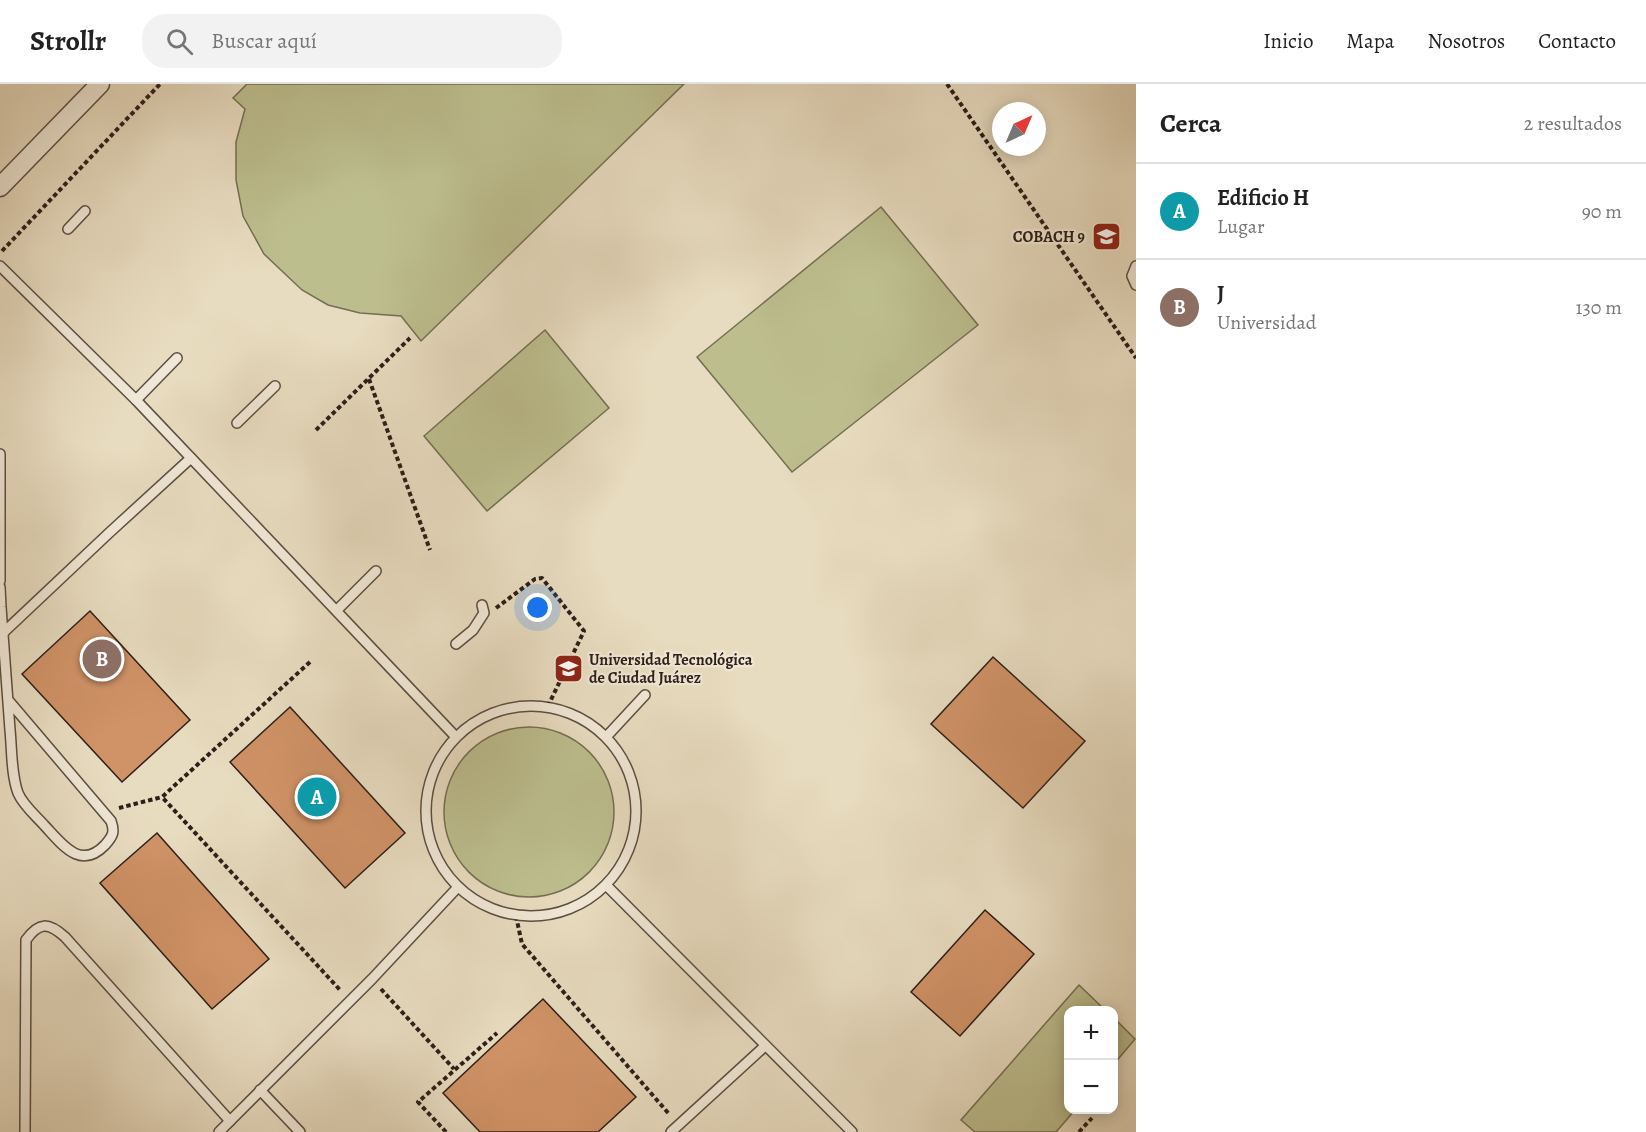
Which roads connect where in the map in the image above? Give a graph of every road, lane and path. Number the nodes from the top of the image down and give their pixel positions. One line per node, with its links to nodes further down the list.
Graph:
1 (100, 84): 4 (street)
2 (160, 84): 7 (path)
3 (947, 84): 12 (path)
4 (0, 187)
5 (85, 211): 6 (lane)
6 (68, 229)
7 (0, 253)
8 (0, 266): 16 (lane)
9 (1136, 266): 10 (lane)
10 (1136, 285)
11 (410, 338): 14 (path)
12 (1136, 357)
13 (177, 358): 16 (lane)
14 (369, 379): 18 (path); 21 (path)
15 (275, 386): 17 (lane)
16 (136, 400): 20 (lane)
17 (237, 423)
18 (316, 430)
19 (0, 454): 23 (lane)
20 (192, 458): 26 (lane); 27 (lane)
21 (430, 550)
22 (376, 571): 26 (lane)
23 (0, 581)
24 (0, 587): 27 (lane)
25 (483, 609): 28 (lane); 32 (path)
26 (337, 610): 33 (lane)
27 (3, 633): 31 (lane)
28 (456, 644)
29 (310, 662): 35 (path)
30 (645, 695): 34 (lane)
31 (8, 700): 36 (lane); 36 (lane)
32 (548, 706): 33 (lane); 34 (lane)
33 (455, 736): 38 (lane)
34 (607, 736): 37 (lane)
35 (162, 797): 36 (path); 41 (path)
36 (104, 812)
37 (607, 886): 39 (lane); 43 (lane)
38 (458, 887): 39 (lane); 40 (lane)
39 (516, 916): 48 (path)
40 (372, 979): 41 (lane); 44 (path)
41 (349, 1000): 45 (lane)
42 (496, 1033): 44 (path)
43 (765, 1046): 48 (lane); 54 (lane)
44 (454, 1069): 52 (path)
45 (261, 1090): 47 (lane); 51 (lane)
46 (1092, 1118): 55 (path)
47 (230, 1121): 49 (lane); 50 (lane)
48 (678, 1125): 53 (lane)
49 (25, 1132)
50 (219, 1132)
51 (300, 1132)
52 (446, 1132)
53 (671, 1132)
54 (850, 1132)
55 (1079, 1132)

